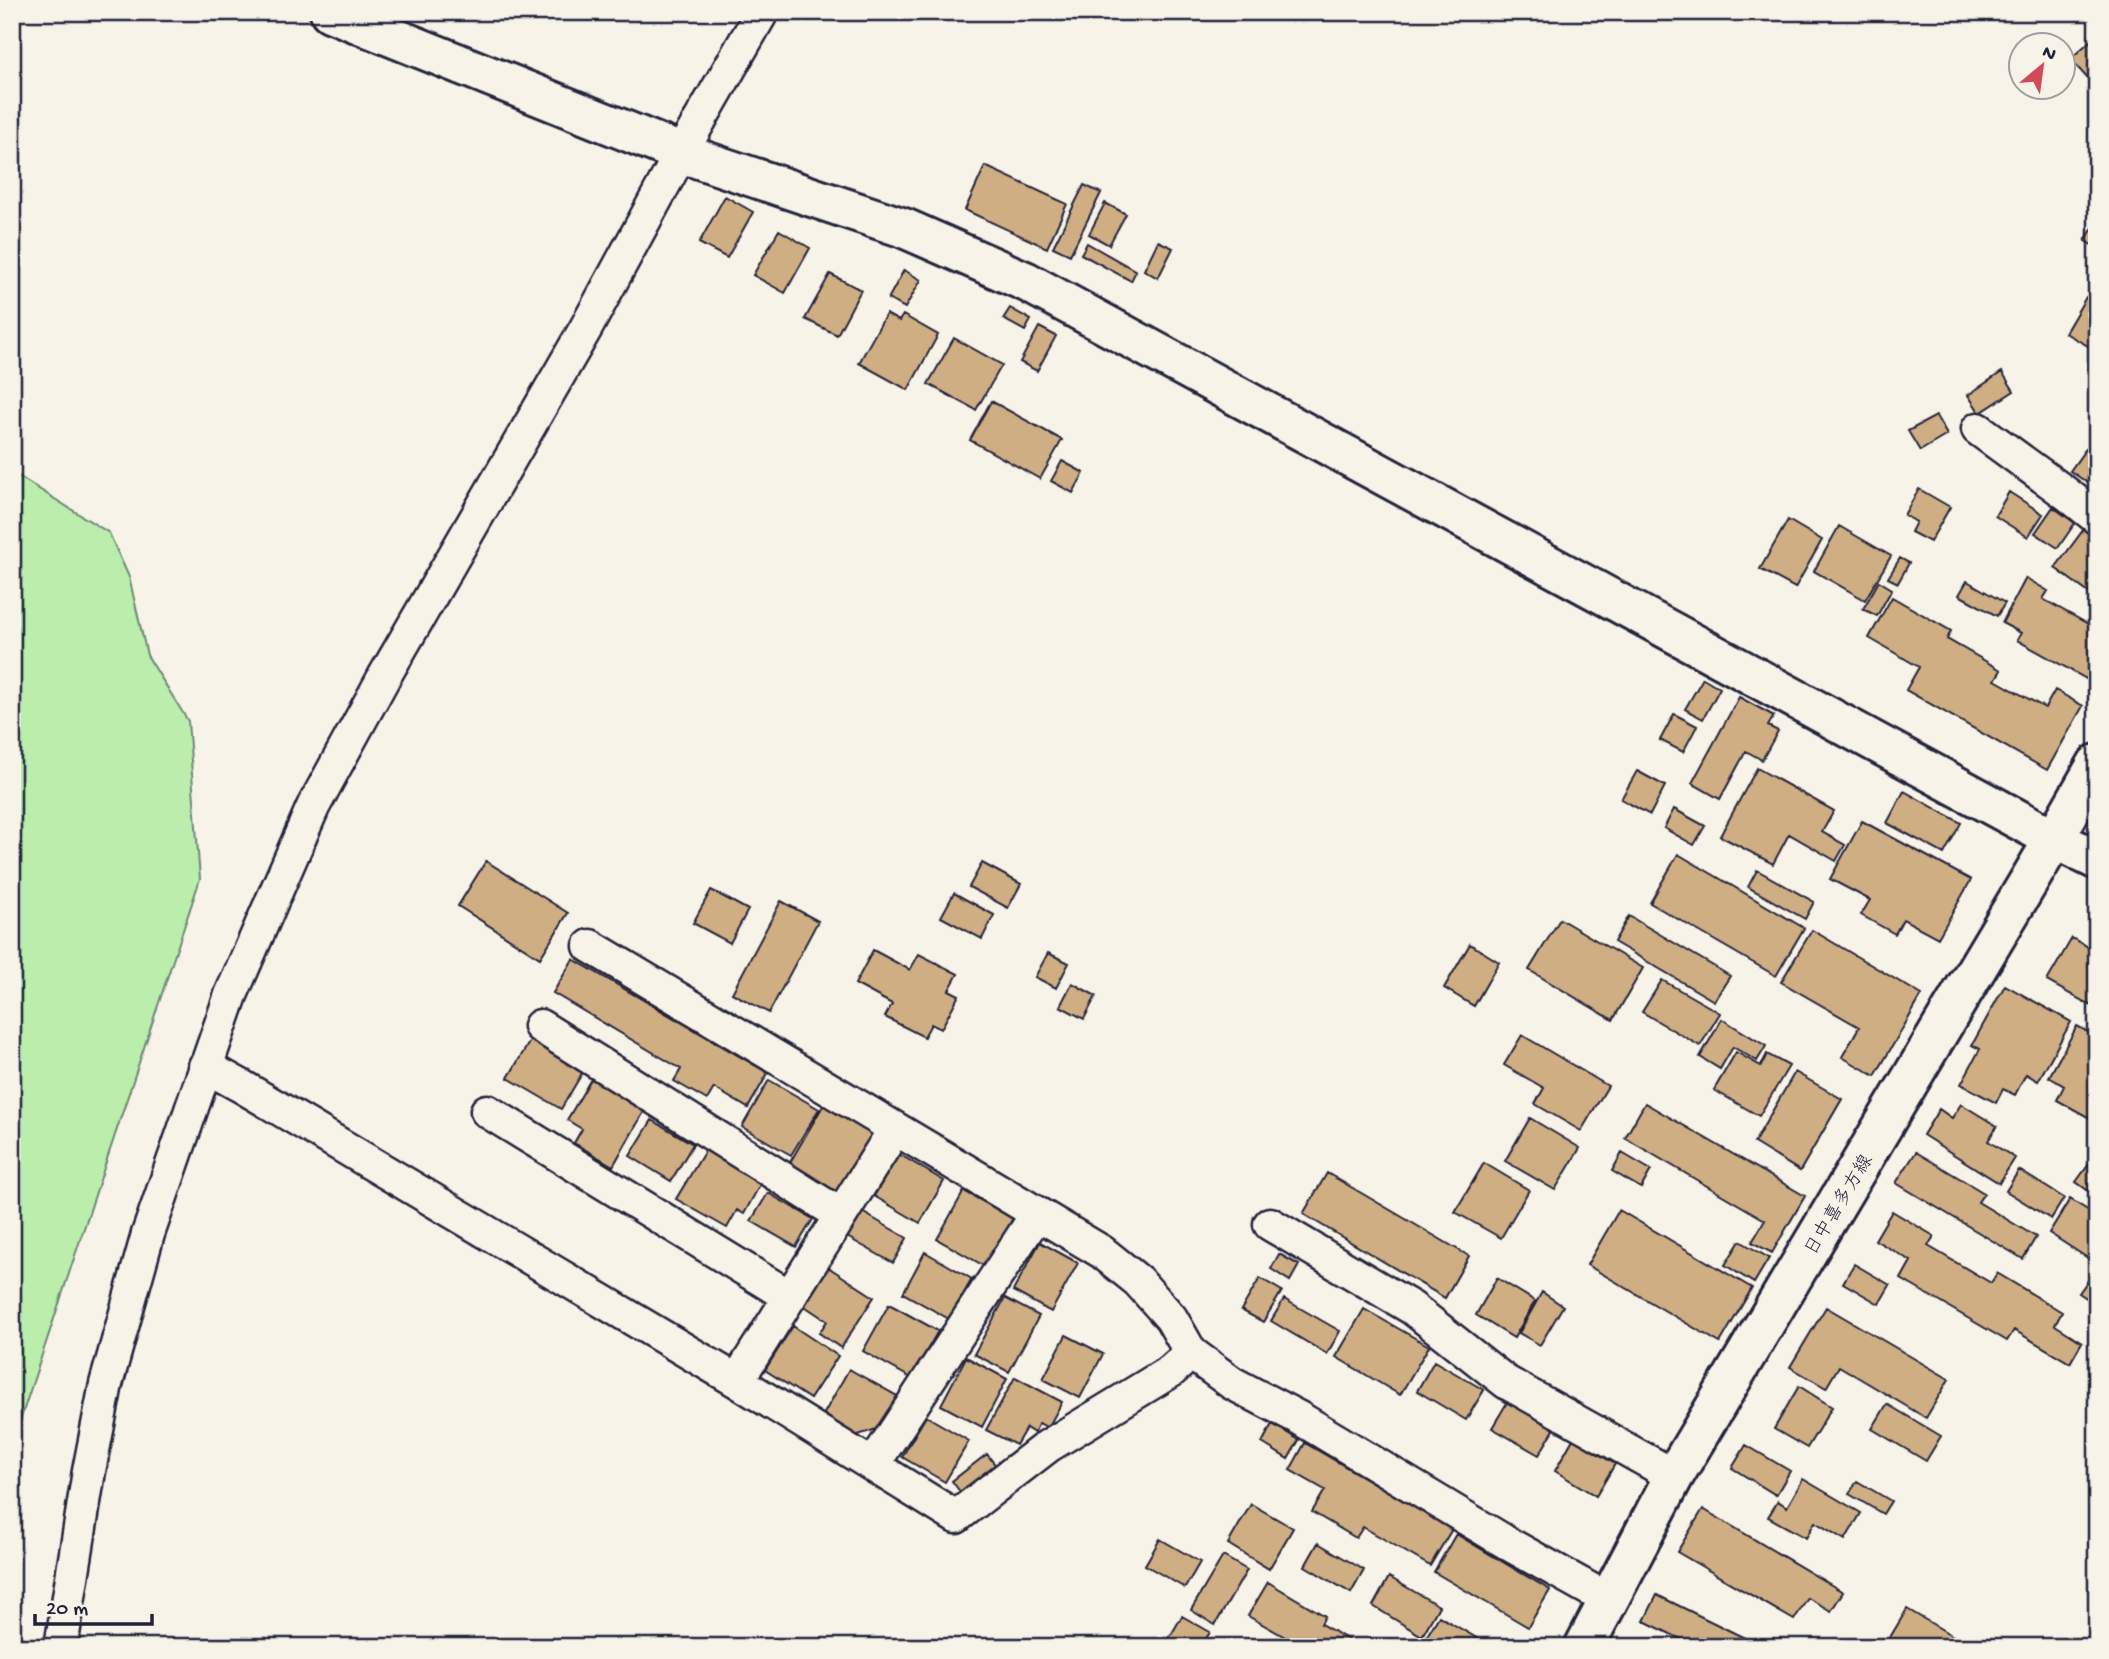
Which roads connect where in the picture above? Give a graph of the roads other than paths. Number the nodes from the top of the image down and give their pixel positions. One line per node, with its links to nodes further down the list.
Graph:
1 (330, 12): 3 (street)
2 (762, 12): 3 (street)
3 (681, 153): 7 (street); 11 (street)
4 (1978, 429): 5 (street)
5 (2097, 518)
6 (2097, 764): 7 (street, 日中喜多方線)
7 (2054, 839): 8 (street); 21 (street, 日中喜多方線)
8 (2097, 860)
9 (590, 946): 13 (street)
10 (540, 1026): 15 (street)
11 (205, 1066): 19 (street); 23 (street)
12 (486, 1111): 17 (street)
13 (895, 1129): 14 (street); 15 (street)
14 (1037, 1214): 18 (street); 20 (street)
15 (841, 1215): 17 (street)
16 (1269, 1224): 21 (street)
17 (790, 1297): 19 (street)
18 (1191, 1353): 20 (street); 22 (street)
19 (737, 1381): 20 (street)
20 (873, 1465)
21 (1674, 1476): 22 (street, 日中喜多方線)
22 (1609, 1600): 24 (street, 日中喜多方線)
23 (61, 1647)
24 (1584, 1647)

